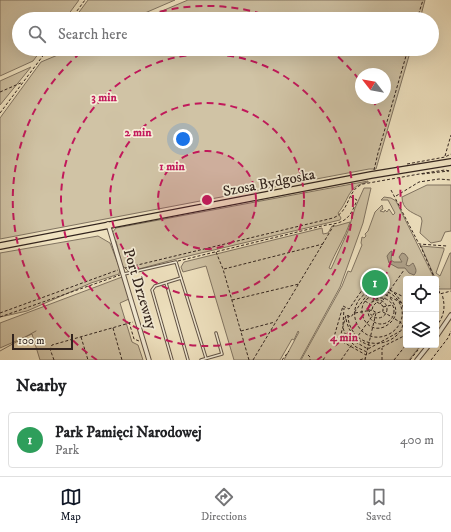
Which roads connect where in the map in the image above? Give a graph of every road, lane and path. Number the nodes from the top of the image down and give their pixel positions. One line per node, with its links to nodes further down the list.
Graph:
1 (85, 0): 3 (path)
2 (423, 0): 4 (path)
3 (76, 12)
4 (419, 12)
5 (43, 56): 7 (path)
6 (406, 56): 17 (path)
7 (24, 82): 8 (path); 9 (path)
8 (0, 92)
9 (0, 113)
10 (451, 135): 11 (path)
11 (448, 146): 12 (path); 14 (path)
12 (451, 147)
13 (451, 154): 14 (path)
14 (445, 157): 15 (path)
15 (424, 161)
16 (450, 162): 23 (main road, Szosa Bydgoska)
17 (375, 170)
18 (451, 171): 22 (path)
19 (451, 180): 21 (path)
20 (391, 190): 21 (path)
21 (395, 196): 26 (path)
22 (350, 197): 24 (path); 31 (path)
23 (108, 224): 27 (main road, Szosa Bydgoska); 31 (street, Port Drzewny)
24 (335, 224): 25 (path); 29 (path)
25 (323, 244): 32 (path); 39 (path)
26 (419, 244): 28 (path); 35 (path)
27 (0, 246)
28 (447, 246)
29 (215, 251): 30 (path); 32 (path)
30 (176, 262): 34 (lane); 36 (lane)
31 (122, 269): 34 (street, Port Drzewny); 75 (path)
32 (223, 269): 56 (path)
33 (404, 270): 43 (path)
34 (124, 274): 81 (path); 86 (street, Port Drzewny)
35 (434, 276)
36 (181, 278): 38 (lane); 126 (lane)
37 (369, 280): 40 (path); 43 (path); 53 (path)
38 (166, 283): 131 (lane); 132 (lane)
39 (300, 284): 56 (path); 88 (path)
40 (372, 288): 42 (path); 46 (path); 47 (path)
41 (439, 289): 49 (path)
42 (376, 290): 43 (path); 48 (path)
43 (389, 291): 44 (path); 50 (path); 58 (path)
44 (392, 291): 52 (path); 61 (path)
45 (451, 291): 49 (path)
46 (368, 292): 54 (path); 57 (path)
47 (374, 294): 48 (path); 57 (path); 59 (path)
48 (384, 294): 50 (path)
49 (441, 294): 91 (path)
50 (387, 295): 51 (path); 55 (path)
51 (389, 296): 58 (path); 64 (path)
52 (403, 296)
53 (358, 297): 54 (path); 67 (path)
54 (360, 298): 57 (path); 76 (path)
55 (384, 298): 59 (path); 60 (path); 64 (path)
56 (232, 300): 98 (path)
57 (364, 300): 62 (path); 72 (path); 76 (path)
58 (398, 300): 61 (path)
59 (375, 301): 60 (path); 62 (path); 63 (path); 65 (path)
60 (382, 301): 63 (path); 66 (path)
61 (401, 303): 64 (path); 74 (path); 90 (path)
62 (370, 304): 65 (path); 70 (path)
63 (380, 304): 68 (path)
64 (394, 305): 66 (path); 84 (path)
65 (373, 306): 69 (path)
66 (387, 306): 68 (path); 77 (path)
67 (345, 307): 96 (path); 114 (path)
68 (383, 307): 71 (path)
69 (372, 309): 70 (path); 73 (path)
70 (369, 310): 72 (path); 80 (path); 85 (path)
71 (382, 311): 73 (path); 77 (path)
72 (362, 312): 76 (path); 92 (path)
73 (376, 312): 80 (path); 82 (path)
74 (405, 312)
75 (0, 313)
76 (354, 313): 79 (path); 99 (path)
77 (386, 313): 82 (path); 84 (path)
78 (451, 314): 102 (street)
79 (348, 315): 83 (path); 107 (path)
80 (372, 315): 82 (path); 85 (path)
81 (0, 317)
82 (375, 317): 89 (path)
83 (346, 318): 96 (path); 107 (path)
84 (393, 318): 89 (path); 90 (path); 94 (path)
85 (370, 319): 89 (path); 92 (path)
86 (137, 320): 87 (path); 109 (street, Port Drzewny)
87 (130, 322): 95 (path); 109 (path)
88 (276, 322): 98 (path); 135 (path)
89 (374, 322): 94 (path)
90 (400, 322): 93 (path); 104 (path)
91 (439, 322)
92 (367, 323): 94 (path); 99 (path)
93 (403, 324): 100 (path)
94 (373, 326): 104 (path)
95 (112, 327): 106 (path); 129 (path)
96 (343, 327): 108 (path); 108 (path)
97 (403, 329): 100 (path)
98 (241, 331): 134 (path)
99 (362, 331): 104 (path); 107 (path)
100 (400, 331): 113 (path); 113 (path)
101 (451, 331): 146 (path)
102 (439, 332)
103 (216, 333): 126 (lane)
104 (371, 336): 112 (path)
105 (403, 336): 116 (path)
106 (81, 337): 127 (path); 128 (path)
107 (357, 337): 110 (path); 112 (path)
108 (347, 338): 110 (path); 111 (path)
109 (143, 340): 130 (street, Port Drzewny)
110 (354, 342): 111 (path); 120 (path)
111 (352, 344): 114 (path); 122 (path)
112 (369, 344): 113 (path); 115 (path); 120 (path)
113 (378, 344): 115 (path)
114 (351, 346): 124 (path); 139 (path)
115 (373, 346): 120 (path)
116 (382, 347): 124 (path); 142 (path)
117 (404, 348): 143 (path)
118 (420, 348): 144 (path)
119 (427, 348): 145 (street)
120 (368, 349): 122 (path)
121 (289, 351): 136 (path)
122 (367, 352): 124 (path)
123 (308, 355): 137 (path)
124 (366, 356): 140 (path); 141 (path)
125 (324, 357): 138 (path)
126 (206, 358): 133 (lane)
127 (54, 360)
128 (88, 360)
129 (122, 360)
130 (149, 360)
131 (172, 360)
132 (188, 360)
133 (201, 360)
134 (249, 360)
135 (253, 360)
136 (282, 360)
137 (310, 360)
138 (324, 360)
139 (341, 360)
140 (360, 360)
141 (365, 360)
142 (382, 360)
143 (394, 360)
144 (410, 360)
145 (417, 360)
146 (431, 360)

